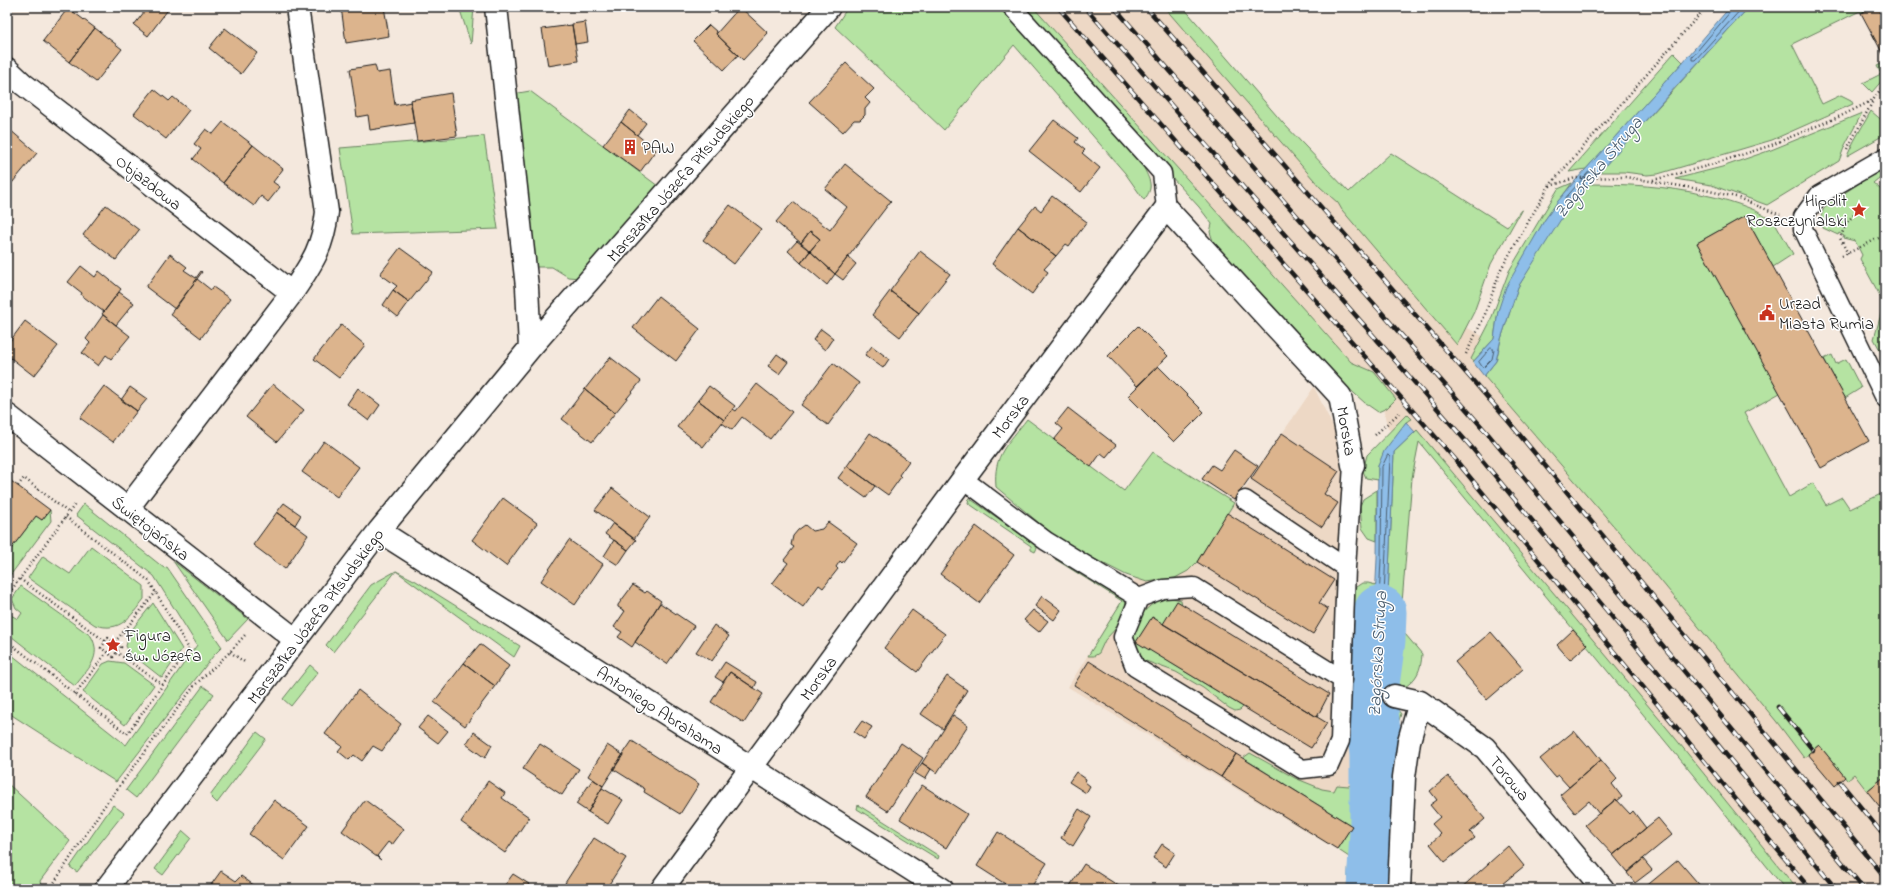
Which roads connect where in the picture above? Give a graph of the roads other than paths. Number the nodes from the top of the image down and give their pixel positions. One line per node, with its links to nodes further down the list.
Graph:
1 (297, 7): 8 (street)
2 (496, 7): 9 (street)
3 (830, 7): 9 (street, Marszałka Józefa Piłsudskiego)
4 (1012, 7): 7 (lane)
5 (7, 69): 8 (street, Objazdowa)
6 (1885, 157): 10 (lane)
7 (1166, 208): 12 (street, Morska); 13 (street, Morska)
8 (292, 292): 15 (street)
9 (530, 348): 16 (street, Marszałka Józefa Piłsudskiego)
10 (1885, 398)
11 (7, 415): 15 (street, Świętojańska)
12 (1353, 465): 17 (lane)
13 (963, 478): 18 (lane); 23 (street, Morska)
14 (1245, 500): 17 (lane)
15 (127, 509): 19 (street, Świętojańska)
16 (379, 531): 19 (street, Marszałka Józefa Piłsudskiego); 23 (street, Antoniego Abrahama)
17 (1346, 568): 20 (lane)
18 (1139, 598): 20 (lane); 20 (lane)
19 (296, 640): 24 (street, Marszałka Józefa Piłsudskiego)
20 (1343, 680)
21 (1394, 696): 22 (street, Torowa)
22 (1420, 702): 27 (street); 28 (street, Torowa)
23 (752, 769): 25 (street, Morska); 26 (street, Antoniego Abrahama)
24 (106, 889)
25 (662, 889)
26 (942, 889)
27 (1399, 889)
28 (1604, 889)

